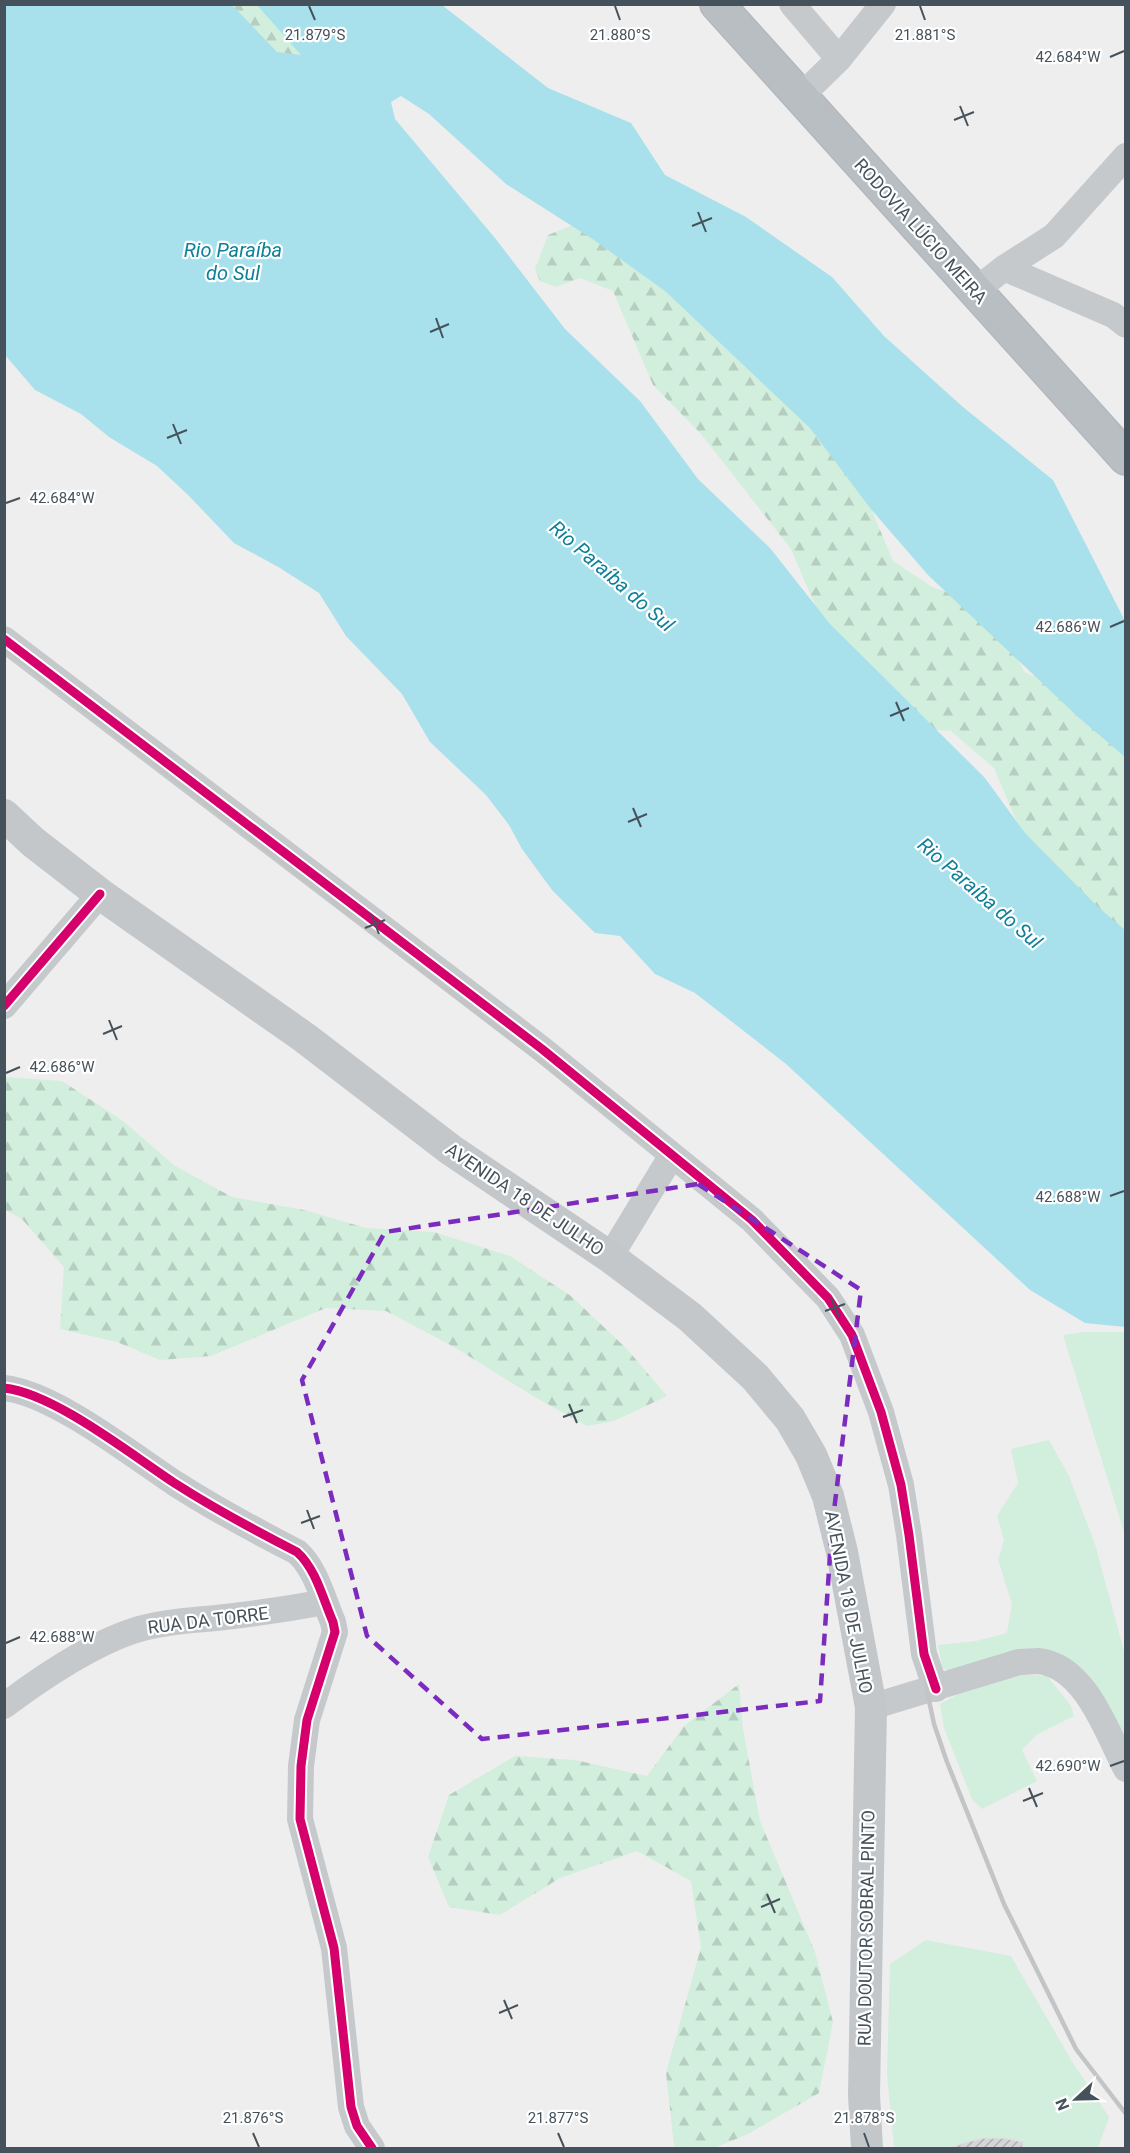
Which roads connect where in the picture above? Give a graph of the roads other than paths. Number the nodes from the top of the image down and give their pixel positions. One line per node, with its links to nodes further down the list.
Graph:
1 (717, 4): 5 (highway, RODOVIA LÚCIO MEIRA)
2 (792, 4): 4 (street)
3 (883, 4): 4 (street)
4 (839, 59): 5 (street)
5 (799, 98): 8 (highway, RODOVIA LÚCIO MEIRA)
6 (1125, 156): 7 (street)
7 (1004, 268): 8 (street); 9 (street)
8 (975, 291): 10 (highway, RODOVIA LÚCIO MEIRA)
9 (1125, 325)
10 (1125, 458)
11 (4, 639): 15 (street)
12 (4, 815): 13 (main road, AVENIDA 18 DE JULHO)
13 (100, 894): 14 (street); 16 (main road, AVENIDA 18 DE JULHO)
14 (4, 1006)
15 (672, 1155): 16 (street); 19 (street)
16 (610, 1257): 21 (main road, AVENIDA 18 DE JULHO)
17 (4, 1388): 18 (street)
18 (324, 1602): 20 (street, RUA DA TORRE); 23 (street)
19 (936, 1689): 21 (street); 22 (street)
20 (4, 1706)
21 (871, 1707): 24 (main road, RUA DOUTOR SOBRAL PINTO)
22 (1125, 1769)
23 (372, 2148)
24 (867, 2148)

